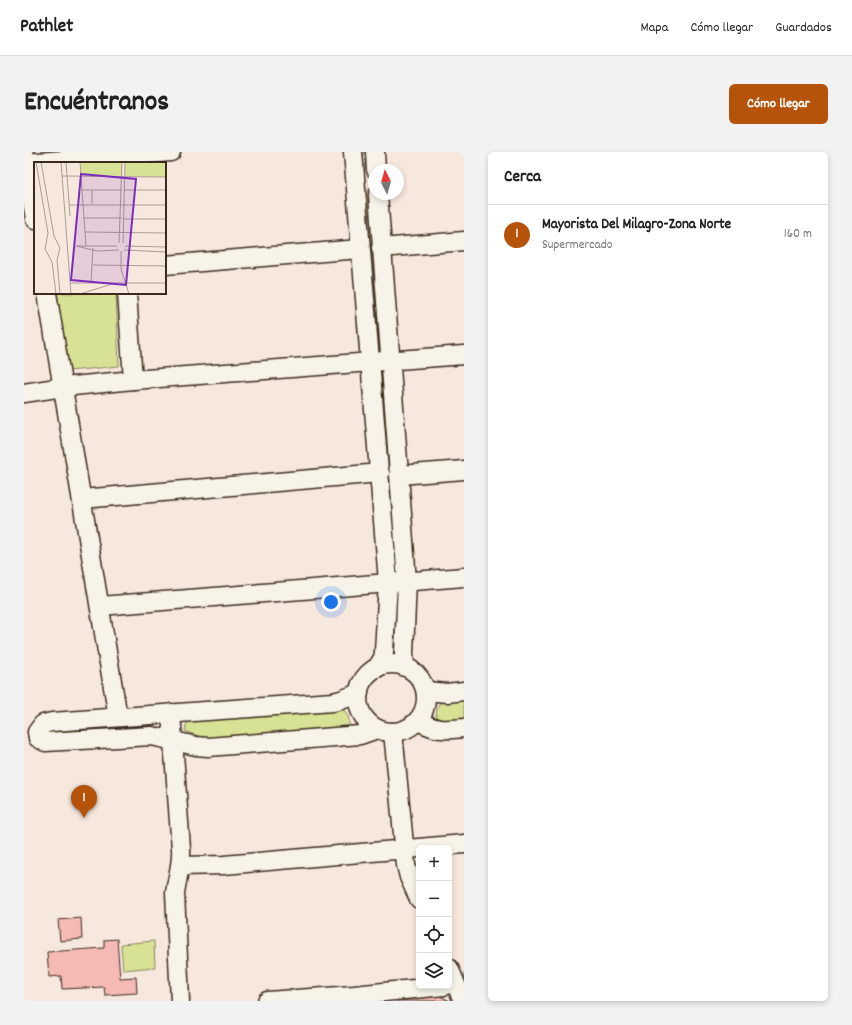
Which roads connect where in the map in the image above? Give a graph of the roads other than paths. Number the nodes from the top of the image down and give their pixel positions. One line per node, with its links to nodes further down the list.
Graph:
1 (171, 152): 4 (street)
2 (353, 152): 10 (street)
3 (375, 152): 5 (street)
4 (25, 159): 7 (street)
5 (376, 164)
6 (378, 200): 9 (street)
7 (34, 213)
8 (464, 241): 9 (street)
9 (381, 248): 15 (street)
10 (360, 249): 11 (street); 16 (street)
11 (166, 265)
12 (47, 294): 18 (street)
13 (127, 294): 17 (street)
14 (464, 355): 15 (street)
15 (390, 361): 16 (street); 22 (street)
16 (370, 363): 17 (street); 21 (street)
17 (133, 380): 18 (street)
18 (63, 387): 19 (street); 23 (street)
19 (24, 393)
20 (464, 470): 22 (street)
21 (380, 473): 23 (street); 26 (street)
22 (399, 475): 25 (street)
23 (82, 499): 27 (street)
24 (464, 577): 25 (street)
25 (407, 581): 26 (street); 28 (street)
26 (388, 582): 27 (street); 29 (street)
27 (100, 606): 34 (street)
28 (405, 666): 29 (street); 30 (street)
29 (377, 668): 32 (street)
30 (426, 691): 31 (street); 35 (street)
31 (464, 691)
32 (358, 693): 33 (street); 37 (street)
33 (171, 713): 34 (street); 38 (street)
34 (118, 717): 38 (street)
35 (418, 721): 36 (street); 37 (street)
36 (464, 728)
37 (385, 731): 38 (street); 40 (street)
38 (174, 741): 41 (street)
39 (464, 844): 40 (street)
40 (404, 849): 41 (street); 42 (street)
41 (181, 866): 46 (street)
42 (416, 892)
43 (452, 978): 44 (street)
44 (455, 988): 45 (street)
45 (350, 998): 47 (street)
46 (180, 1001)
47 (267, 1001)

